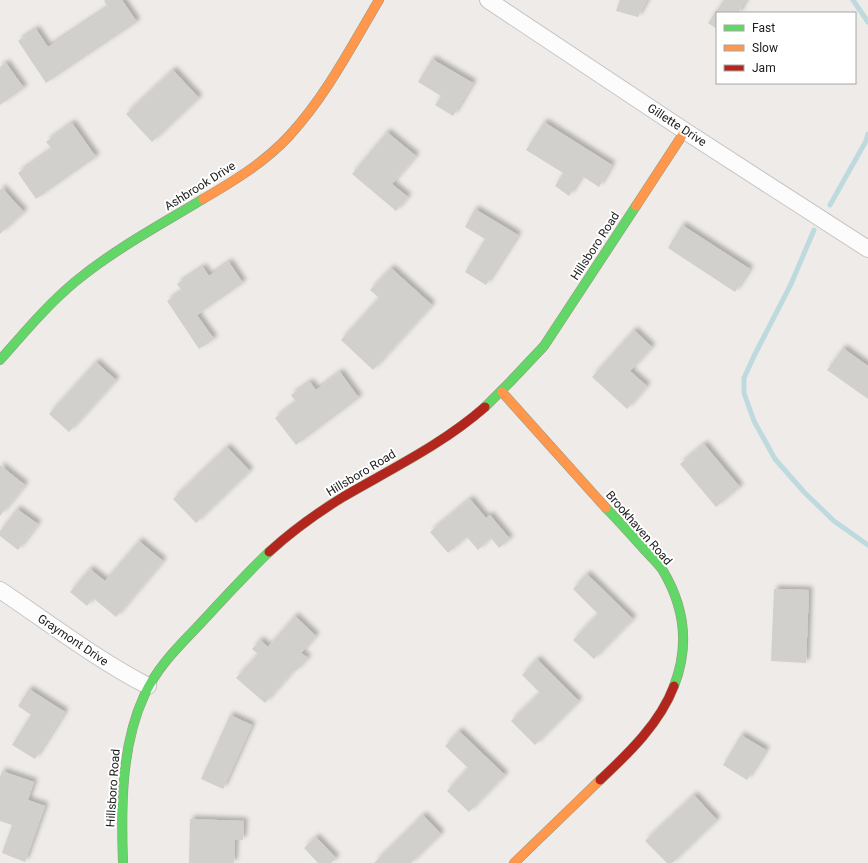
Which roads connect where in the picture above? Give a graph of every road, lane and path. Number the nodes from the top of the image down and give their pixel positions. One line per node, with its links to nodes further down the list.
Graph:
1 (379, 0): 5 (street, Ashbrook Drive)
2 (488, 0): 3 (street, Gillette Drive)
3 (685, 131): 4 (street, Gillette Drive); 6 (street, Hillsboro Road)
4 (868, 249)
5 (0, 360)
6 (502, 392): 8 (street, Hillsboro Road); 10 (street, Brookhaven Road)
7 (0, 590): 8 (street, Graymont Drive)
8 (148, 686): 9 (street, Hillsboro Road)
9 (123, 863)
10 (514, 863)

